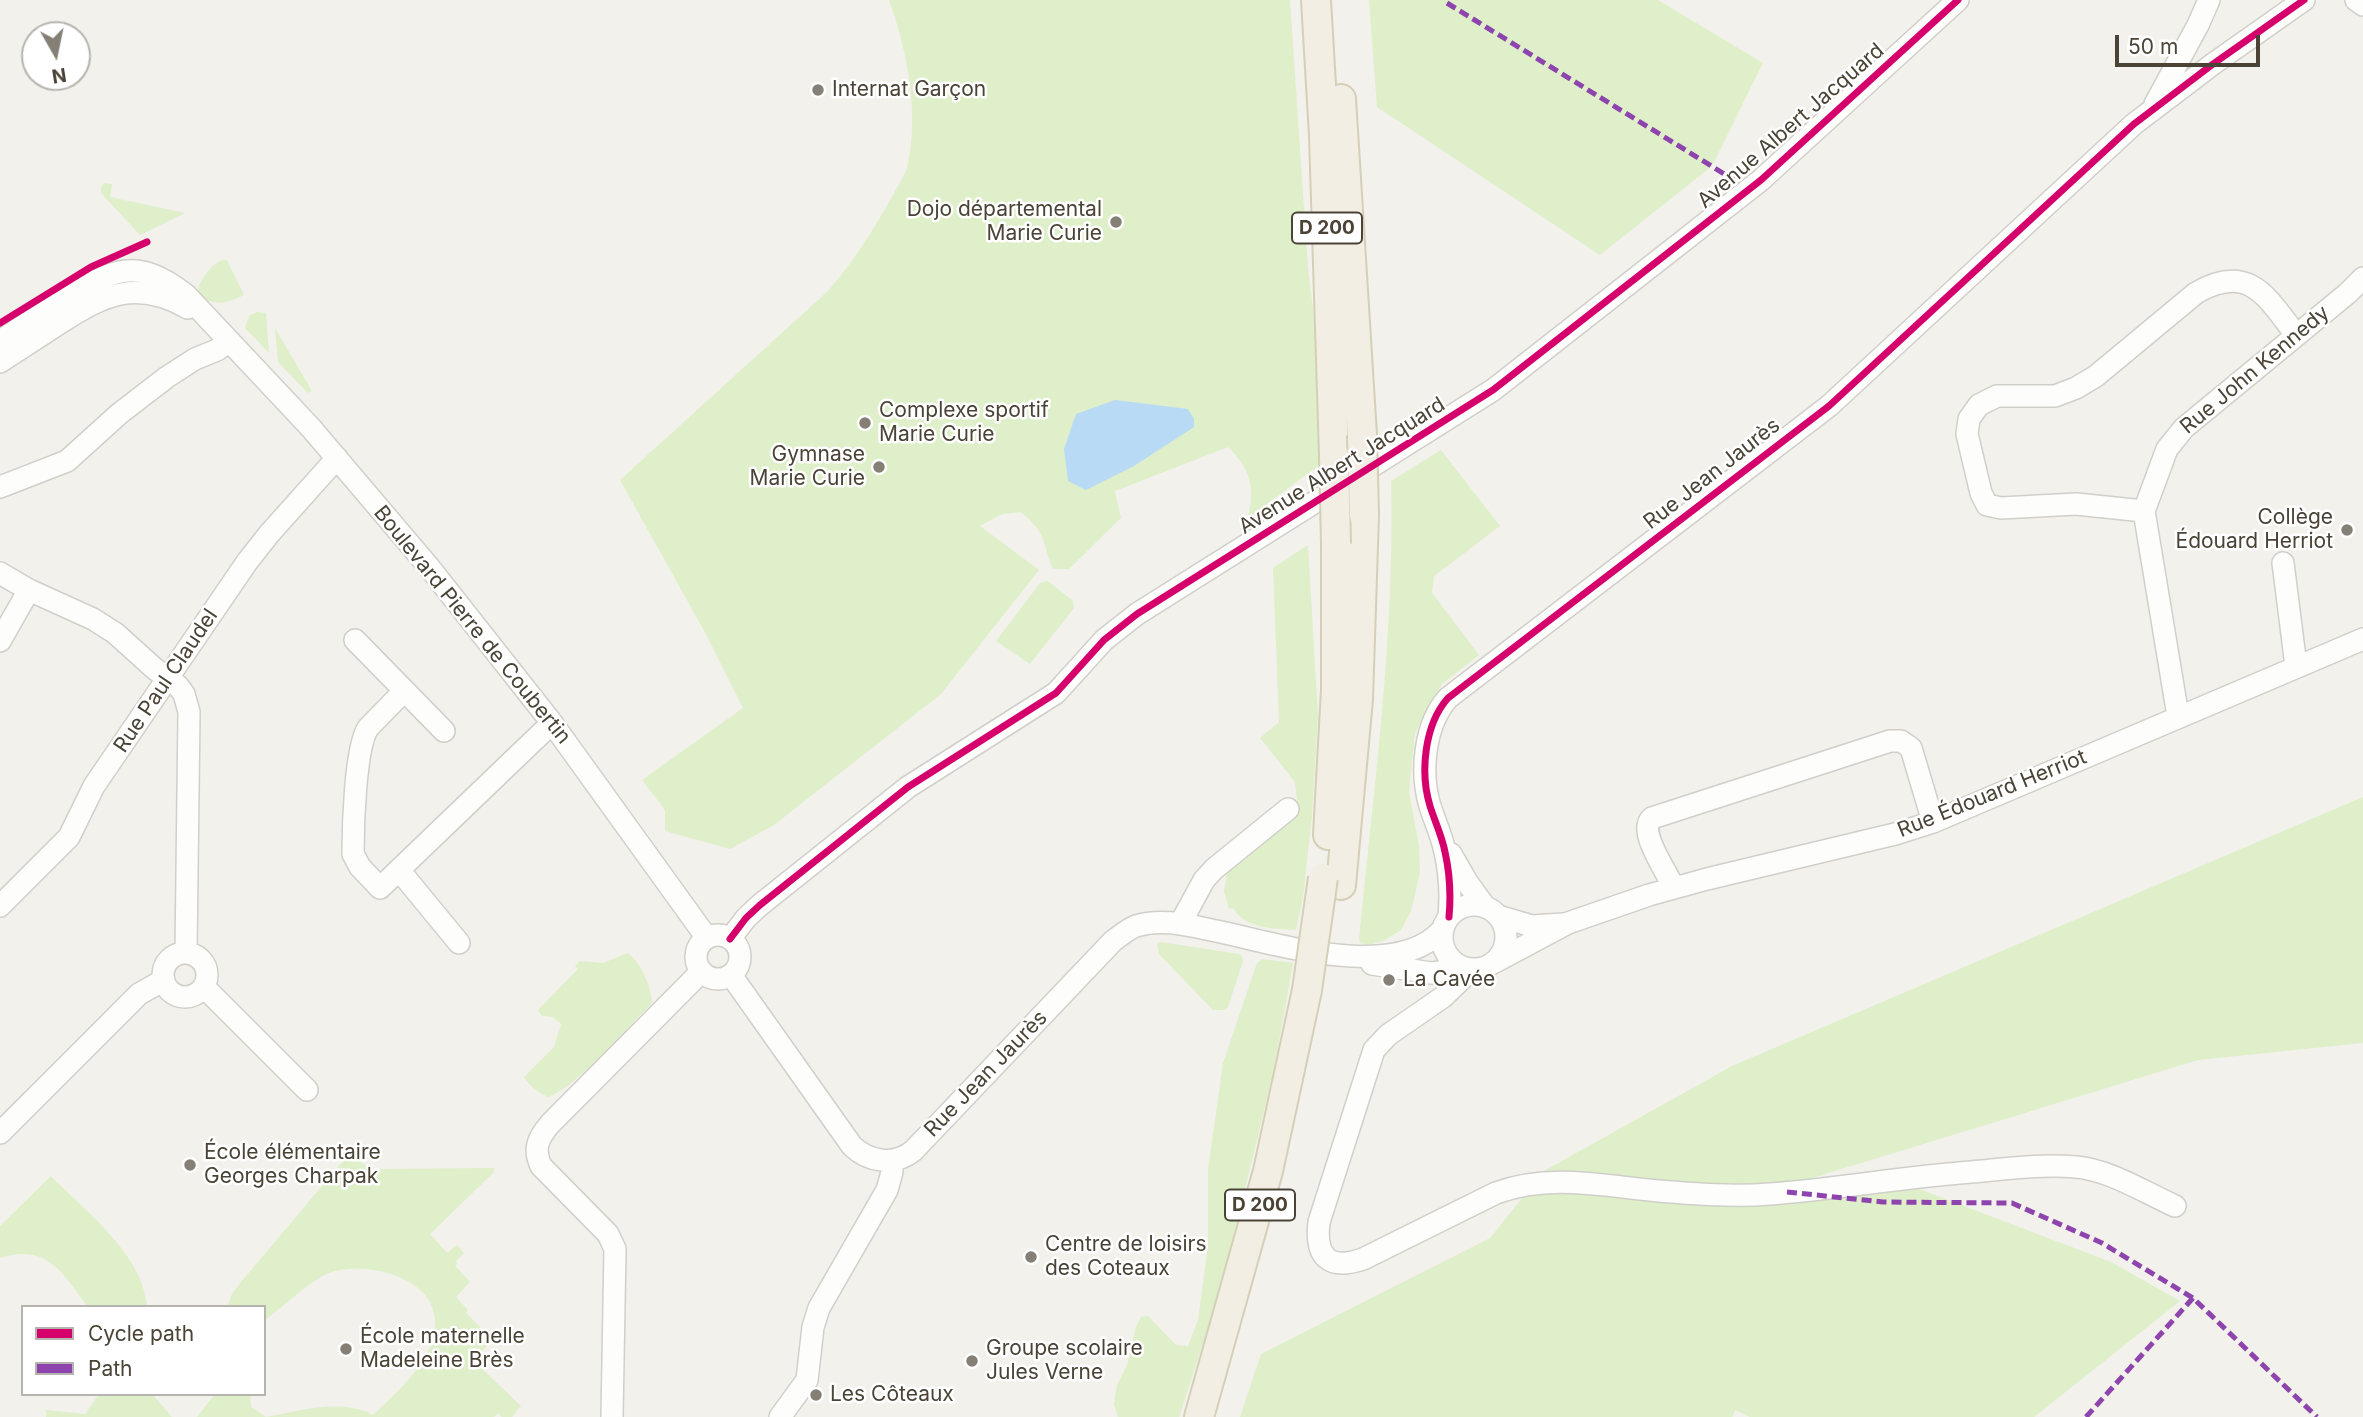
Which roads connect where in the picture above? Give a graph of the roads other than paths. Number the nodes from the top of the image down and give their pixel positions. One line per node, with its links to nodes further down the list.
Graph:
1 (1315, 0): 32 (main road, D 200, bridge)
2 (1334, 0): 32 (main road, D 200, bridge)
3 (1958, 0): 40 (street, Avenue Albert Jacquard)
4 (2209, 0): 8 (street)
5 (2304, 0): 8 (street, Rue Jean Jaurès)
6 (2356, 0): 7 (street)
7 (2363, 5)
8 (2153, 109): 30 (street, Rue Jean Jaurès)
9 (2363, 278): 11 (street, Rue John Kennedy)
10 (223, 335): 12 (street, Boulevard Pierre de Coubertin); 13 (street, Boulevard Pierre de Coubertin); 14 (street)
11 (2296, 335): 15 (street, Rue John Kennedy); 15 (street)
12 (2, 350)
13 (337, 458): 23 (street, Rue Paul Claudel); 26 (street, Boulevard Pierre de Coubertin)
14 (0, 487)
15 (2144, 511): 25 (street, Rue John Kennedy)
16 (2283, 563): 22 (street)
17 (0, 573): 18 (street)
18 (29, 590): 21 (street); 23 (street)
19 (2363, 639): 22 (street, Rue Édouard Herriot)
20 (355, 640): 24 (street)
21 (0, 641)
22 (2296, 666): 25 (street, Rue Édouard Herriot)
23 (168, 678): 34 (street, Rue Paul Claudel); 42 (street)
24 (404, 691): 27 (street); 31 (street)
25 (2178, 716): 29 (street, Rue Édouard Herriot)
26 (552, 723): 31 (street); 39 (street, Boulevard Pierre de Coubertin)
27 (444, 731)
28 (1288, 809): 37 (street)
29 (1933, 822): 33 (street, Rue Édouard Herriot); 33 (street)
30 (1443, 840): 35 (street, Rue Jean Jaurès); 38 (street, Rue Jean Jaurès)
31 (399, 870): 41 (street)
32 (1332, 881): 50 (main road, D 200, bridge)
33 (1674, 888): 36 (street, Rue Édouard Herriot)
34 (0, 906)
35 (1492, 911): 36 (street, Rue Édouard Herriot); 38 (street); 44 (street)
36 (1568, 923): 44 (street, Rue Édouard Herriot)
37 (1180, 924): 43 (street); 53 (street, Rue Jean Jaurès)
38 (1446, 924): 43 (street); 45 (street)
39 (707, 938): 40 (street); 46 (street)
40 (730, 939): 47 (street)
41 (459, 943)
42 (187, 953): 48 (street); 49 (street)
43 (1347, 956): 45 (street)
44 (1494, 962): 45 (street)
45 (1469, 970): 54 (street)
46 (701, 972): 47 (street); 55 (street)
47 (731, 975): 53 (street)
48 (164, 981): 49 (street); 52 (street)
49 (204, 987): 51 (street)
50 (1316, 992): 57 (main road, D 200); 58 (main road, D 200)
51 (307, 1090)
52 (0, 1133)
53 (891, 1160): 56 (street)
54 (2175, 1206)
55 (612, 1417)
56 (780, 1417)
57 (1199, 1417)
58 (1219, 1417)

